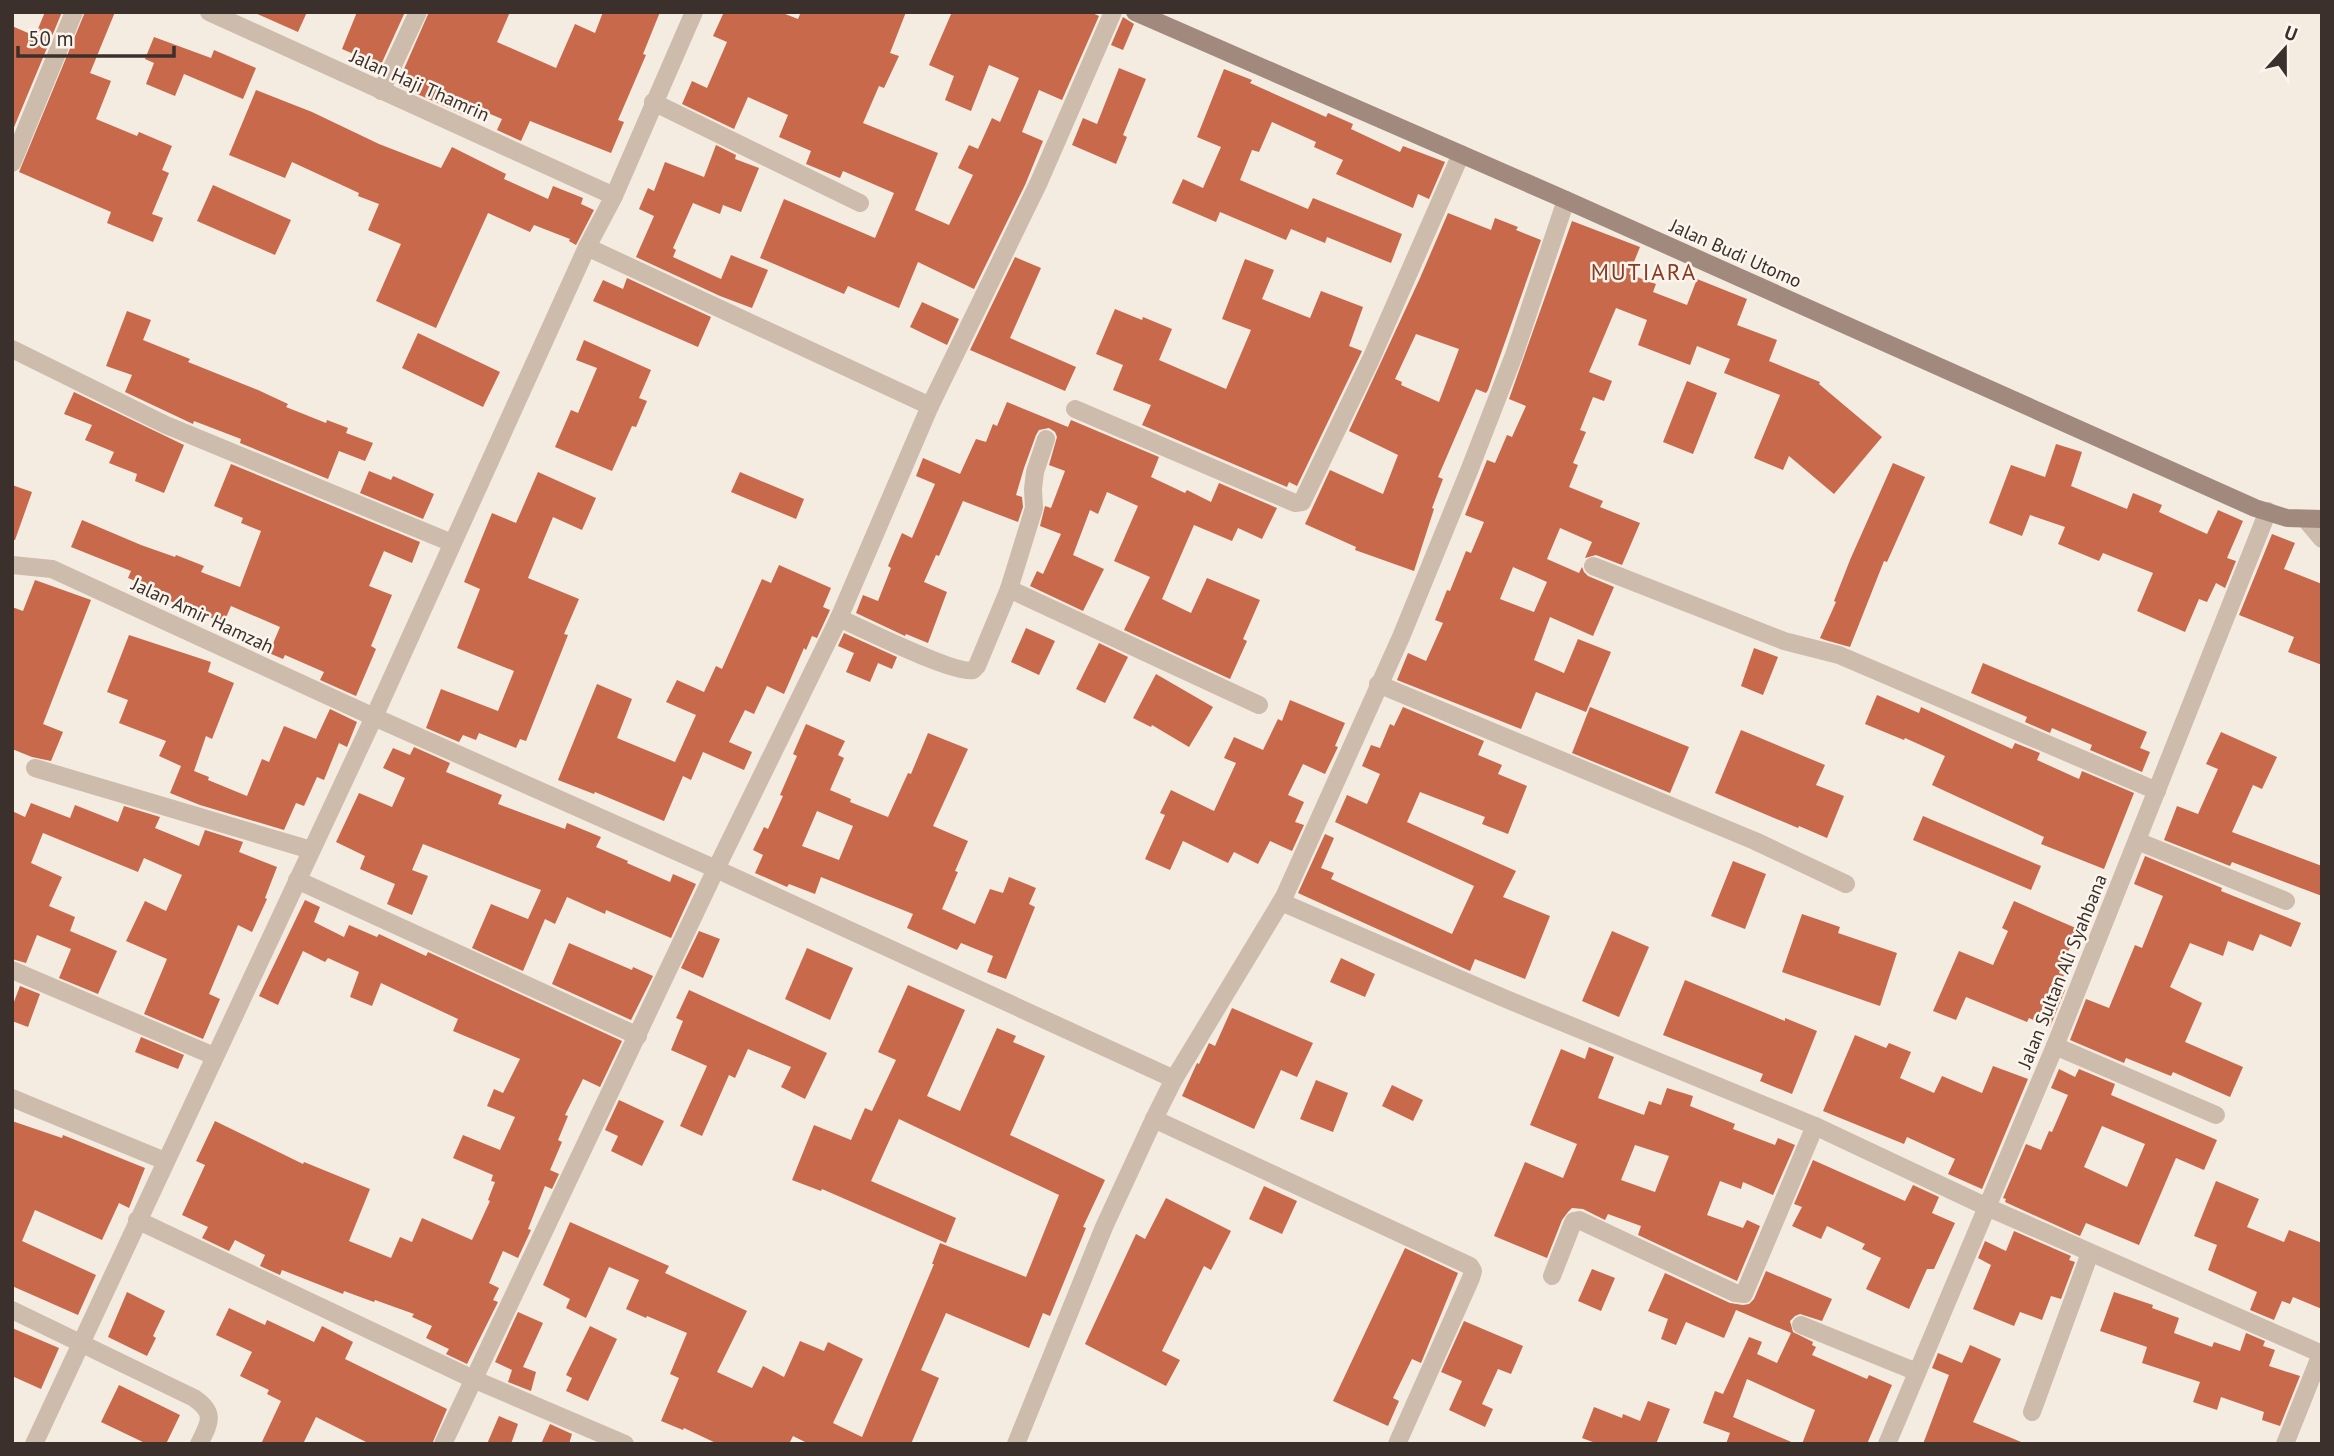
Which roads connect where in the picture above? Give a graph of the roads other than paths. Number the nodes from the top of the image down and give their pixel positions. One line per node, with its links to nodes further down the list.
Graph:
1 (74, 12): 10 (street)
2 (209, 12): 7 (street, Jalan Haji Thamrin)
3 (418, 12): 7 (street)
4 (694, 12): 8 (street)
5 (1113, 12): 16 (street)
6 (1135, 12): 9 (street, Jalan Budi Utomo)
7 (381, 91): 11 (street, Jalan Haji Thamrin)
8 (653, 102): 11 (street); 13 (street)
9 (1461, 154): 12 (street, Jalan Budi Utomo); 17 (street)
10 (12, 163)
11 (614, 196): 14 (street)
12 (1566, 200): 19 (street, Jalan Budi Utomo); 27 (street)
13 (860, 203)
14 (587, 247): 16 (street); 22 (street)
15 (12, 349): 22 (street)
16 (930, 406): 26 (street)
17 (1075, 410)
18 (1046, 439): 25 (street)
19 (2268, 512): 20 (street, Jalan Budi Utomo); 31 (street, Jalan Sultan Ali Syahbana)
20 (2314, 519): 21 (street)
21 (2322, 539)
22 (452, 543): 29 (street)
23 (12, 565): 29 (street, Jalan Amir Hamzah)
24 (1593, 566): 31 (street)
25 (1009, 589): 26 (street); 28 (street)
26 (839, 618): 34 (street)
27 (1378, 684): 36 (street); 38 (street)
28 (1259, 705)
29 (374, 717): 33 (street); 34 (street, Jalan Amir Hamzah)
30 (35, 768): 33 (street)
31 (2157, 791): 32 (street, Jalan Sultan Ali Syahbana)
32 (2137, 841): 37 (street); 41 (street, Jalan Sultan Ali Syahbana)
33 (311, 850): 35 (street)
34 (716, 869): 40 (street); 43 (street, Jalan Amir Hamzah)
35 (297, 880): 40 (street); 42 (street)
36 (1846, 884)
37 (2286, 901)
38 (1281, 902): 43 (street); 47 (street)
39 (12, 970): 42 (street)
40 (638, 1036): 58 (street)
41 (2055, 1046): 45 (street); 49 (street, Jalan Sultan Ali Syahbana)
42 (214, 1056): 48 (street)
43 (1174, 1079): 46 (street)
44 (12, 1098): 48 (street)
45 (2216, 1115)
46 (1154, 1119): 64 (street); 65 (street)
47 (1815, 1126): 49 (street); 52 (street)
48 (165, 1161): 50 (street)
49 (1987, 1207): 51 (street); 57 (street, Jalan Sultan Ali Syahbana)
50 (137, 1220): 55 (street); 58 (street)
51 (2090, 1253): 56 (street); 59 (street)
52 (1552, 1276)
53 (12, 1310): 55 (street)
54 (1801, 1325): 57 (street)
55 (81, 1342): 60 (street); 61 (street)
56 (2321, 1354): 67 (street)
57 (1917, 1372): 66 (street, Jalan Sultan Ali Syahbana)
58 (473, 1379): 62 (street); 63 (street)
59 (2032, 1412)
60 (34, 1444)
61 (199, 1444)
62 (443, 1444)
63 (625, 1444)
64 (1016, 1444)
65 (1397, 1444)
66 (1887, 1444)
67 (2285, 1444)

